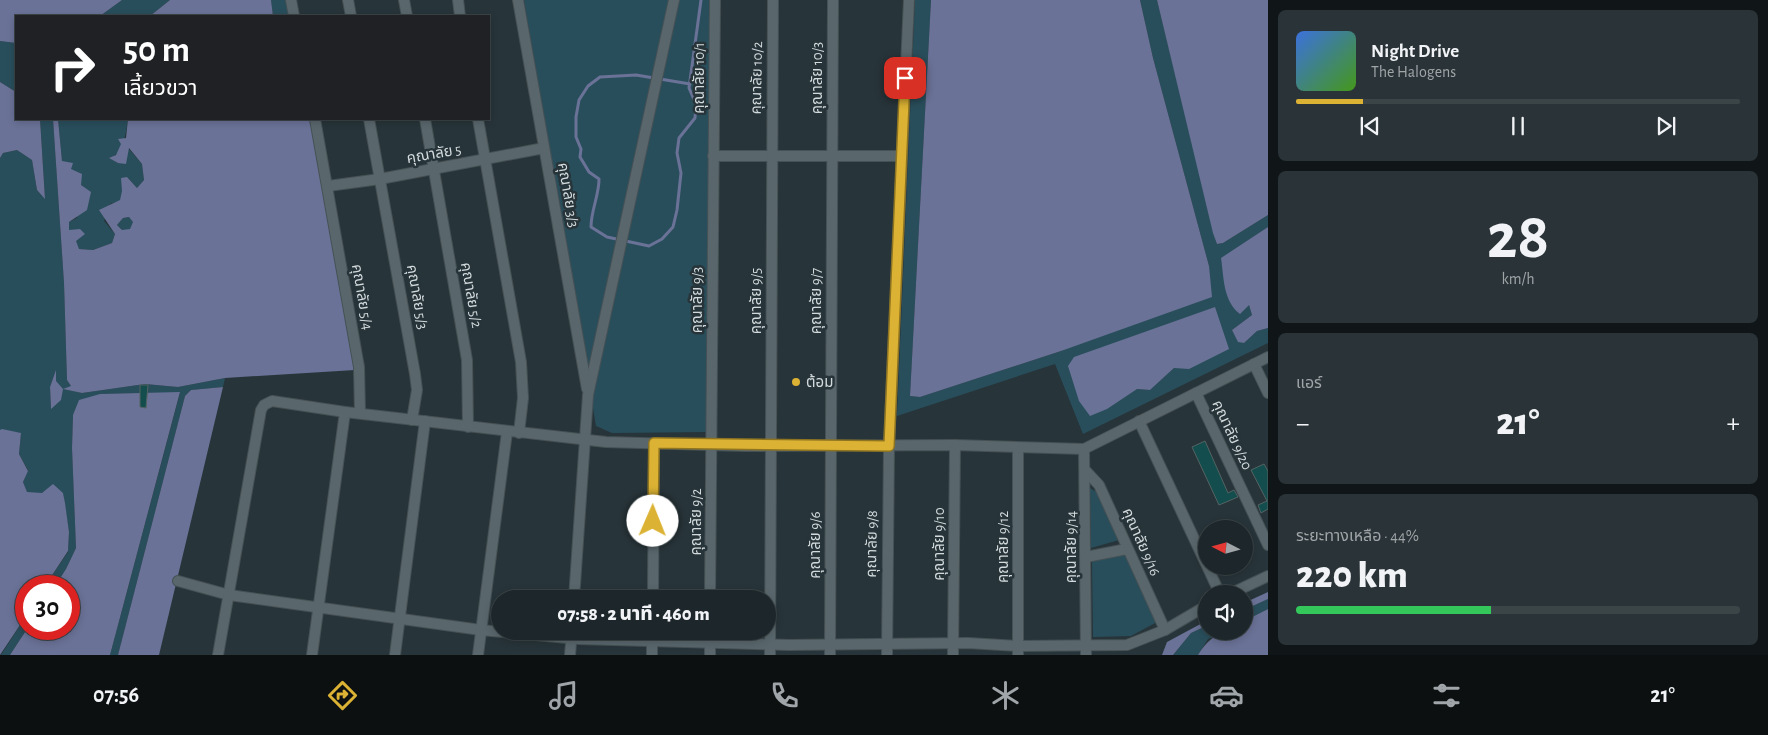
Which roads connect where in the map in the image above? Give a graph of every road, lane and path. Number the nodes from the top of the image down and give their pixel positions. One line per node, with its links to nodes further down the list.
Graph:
1 (291, 0): 11 (street)
2 (348, 0): 12 (street)
3 (404, 0): 13 (street)
4 (458, 0): 14 (street)
5 (518, 0): 19 (street, คุณาลัย 3/3)
6 (674, 0): 32 (street)
7 (714, 0): 20 (street, คุณาลัย 10/1)
8 (773, 0): 21 (street, คุณาลัย 10/2)
9 (832, 0): 22 (street, คุณาลัย 10/3)
10 (909, 0): 23 (street, คุณาลัย 9/8)
11 (294, 15)
12 (351, 15)
13 (407, 15)
14 (460, 15)
15 (315, 120): 27 (street, คุณาลัย 5/4)
16 (369, 120): 26 (street, คุณาลัย 5/3)
17 (425, 120): 25 (street, คุณาลัย 5/2)
18 (478, 120): 24 (street)
19 (544, 148): 24 (street, คุณาลัย 5); 32 (street, คุณาลัย 3/3)
20 (713, 156): 21 (street); 43 (street, คุณาลัย 9/3)
21 (771, 156): 22 (street); 45 (street, คุณาลัย 9/5)
22 (832, 156): 23 (street); 46 (street, คุณาลัย 9/7)
23 (901, 156): 47 (street, คุณาลัย 9/8)
24 (484, 160): 25 (street, คุณาลัย 5); 40 (street)
25 (434, 168): 26 (street, คุณาลัย 5); 38 (street, คุณาลัย 5/2)
26 (380, 179): 27 (street, คุณาลัย 5); 35 (street, คุณาลัย 5/3)
27 (328, 186): 34 (street, คุณาลัย 5/4)
28 (1268, 357): 29 (street)
29 (1254, 364): 30 (street); 31 (street)
30 (1196, 393): 37 (street); 51 (street, คุณาลัย 9/20)
31 (1268, 393)
32 (588, 395): 41 (street)
33 (345, 412): 34 (street); 61 (street); 62 (street)
34 (360, 413): 35 (street)
35 (412, 420): 36 (street)
36 (426, 421): 38 (street); 64 (street)
37 (1139, 421): 49 (street); 52 (street)
38 (468, 427): 39 (street)
39 (507, 432): 40 (street); 65 (street)
40 (519, 433): 41 (street)
41 (584, 439): 42 (street); 58 (street)
42 (654, 443): 43 (street); 59 (street)
43 (711, 445): 45 (street); 60 (street, คุณาลัย 9/2)
44 (955, 445): 47 (street); 48 (street); 72 (street, คุณาลัย 9/10)
45 (770, 446): 46 (street); 73 (street, คุณาลัย 9/5)
46 (830, 446): 47 (street); 76 (street, คุณาลัย 9/6)
47 (889, 446): 74 (street, คุณาลัย 9/8)
48 (1018, 449): 49 (street); 77 (street, คุณาลัย 9/12)
49 (1084, 449): 50 (street, คุณาลัย 9/14)
50 (1085, 470): 53 (street, คุณาลัย 9/16); 54 (street, คุณาลัย 9/14)
51 (1268, 545)
52 (1198, 546)
53 (1127, 549): 54 (street); 66 (street, คุณาลัย 9/16)
54 (1086, 557): 75 (street, คุณาลัย 9/14)
55 (1268, 576): 57 (street)
56 (178, 581): 61 (street)
57 (1249, 585)
58 (575, 590)
59 (652, 590)
60 (710, 590)
61 (229, 594): 62 (street); 78 (street)
62 (319, 608): 64 (street); 79 (street)
63 (1198, 611): 66 (street)
64 (400, 618): 65 (street); 80 (street)
65 (481, 630): 67 (street); 81 (street)
66 (1165, 630): 75 (street)
67 (491, 631)
68 (572, 640): 82 (street)
69 (652, 640): 83 (street)
70 (691, 640): 71 (street)
71 (710, 642): 73 (street); 84 (street)
72 (953, 643): 74 (street); 77 (street); 87 (street, คุณาลัย 9/10)
73 (770, 644): 76 (street); 85 (street, คุณาลัย 9/5)
74 (887, 644): 76 (street); 86 (street, คุณาลัย 9/8)
75 (1086, 644): 77 (street); 88 (street, คุณาลัย 9/14)
76 (830, 650)
77 (1018, 651)
78 (218, 655)
79 (312, 655)
80 (394, 655)
81 (478, 655)
82 (570, 655)
83 (652, 655)
84 (710, 655)
85 (770, 655)
86 (887, 655)
87 (953, 655)
88 (1086, 655)

